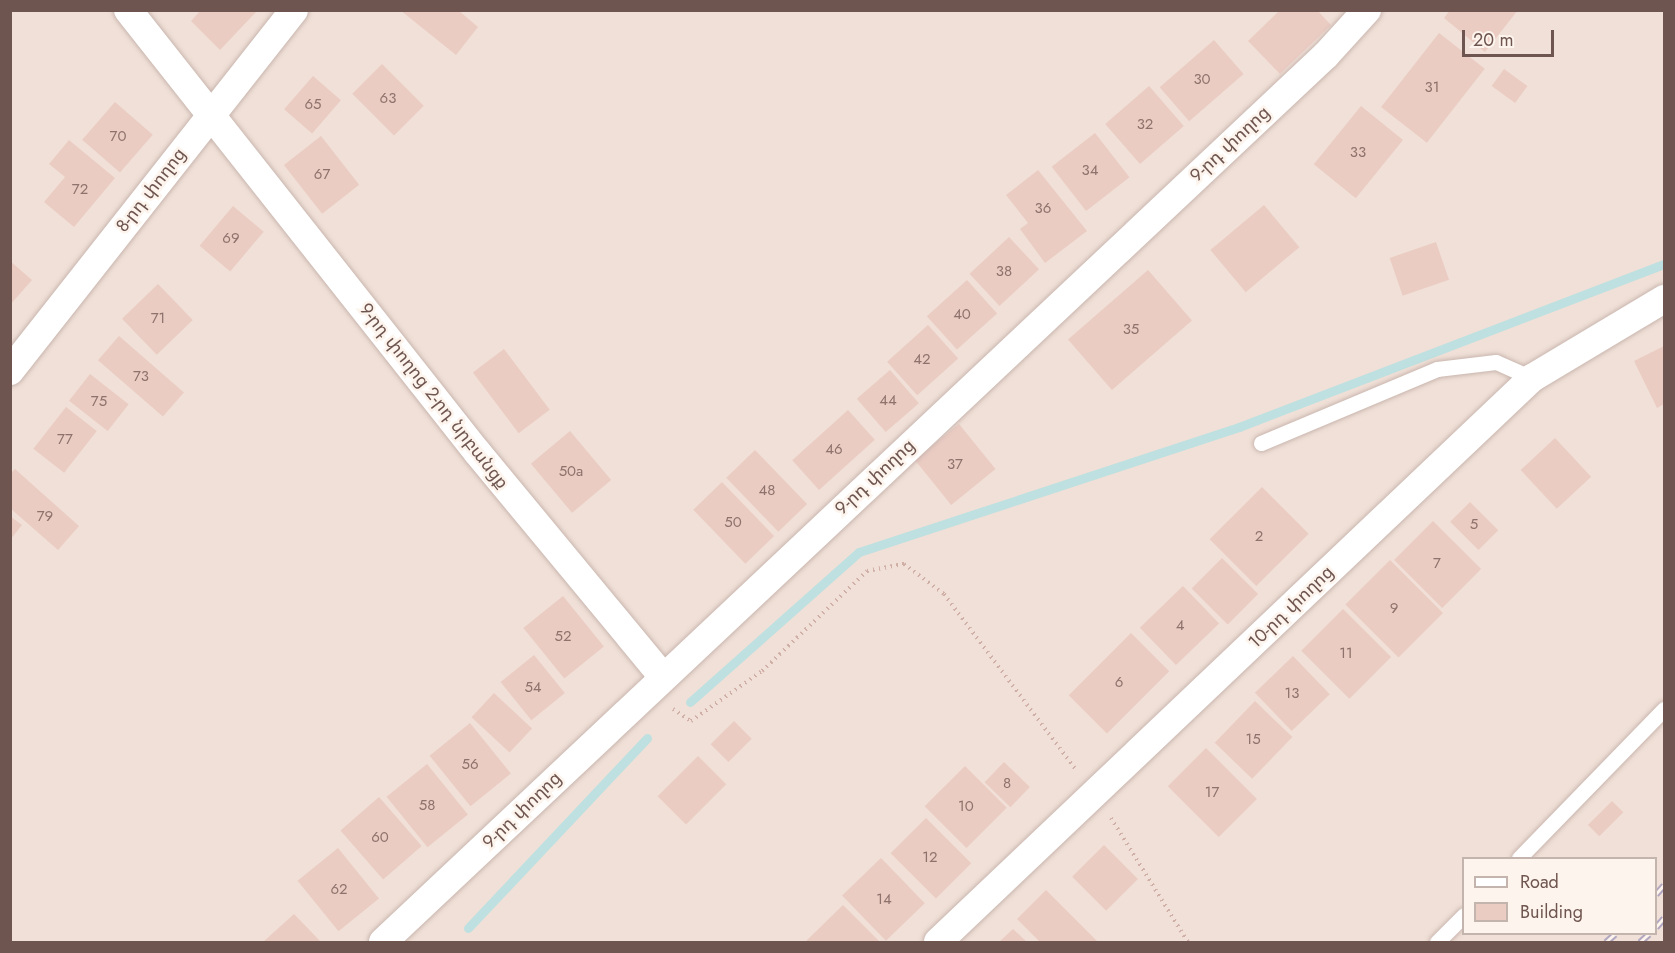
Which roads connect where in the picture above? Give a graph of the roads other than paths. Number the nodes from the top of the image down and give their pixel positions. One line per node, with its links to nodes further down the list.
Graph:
1 (128, 10): 4 (street, 9-րդ փողոց 2-րդ նրբանցք)
2 (294, 10): 4 (street, 8-րդ փողոց)
3 (1366, 10): 9 (street, 9-րդ փողոց)
4 (212, 112): 6 (street, 8-րդ փողոց); 9 (street, 9-րդ փողոց 2-րդ նրբանցք)
5 (1665, 299): 7 (street, 10-րդ փողոց)
6 (10, 372)
7 (1532, 378): 8 (lane); 14 (street, 10-րդ փողոց)
8 (1261, 443)
9 (662, 676): 13 (street, 9-րդ փողոց)
10 (1665, 709): 11 (lane)
11 (1520, 857)
12 (1462, 917): 15 (lane)
13 (383, 942)
14 (938, 942)
15 (1437, 942)

